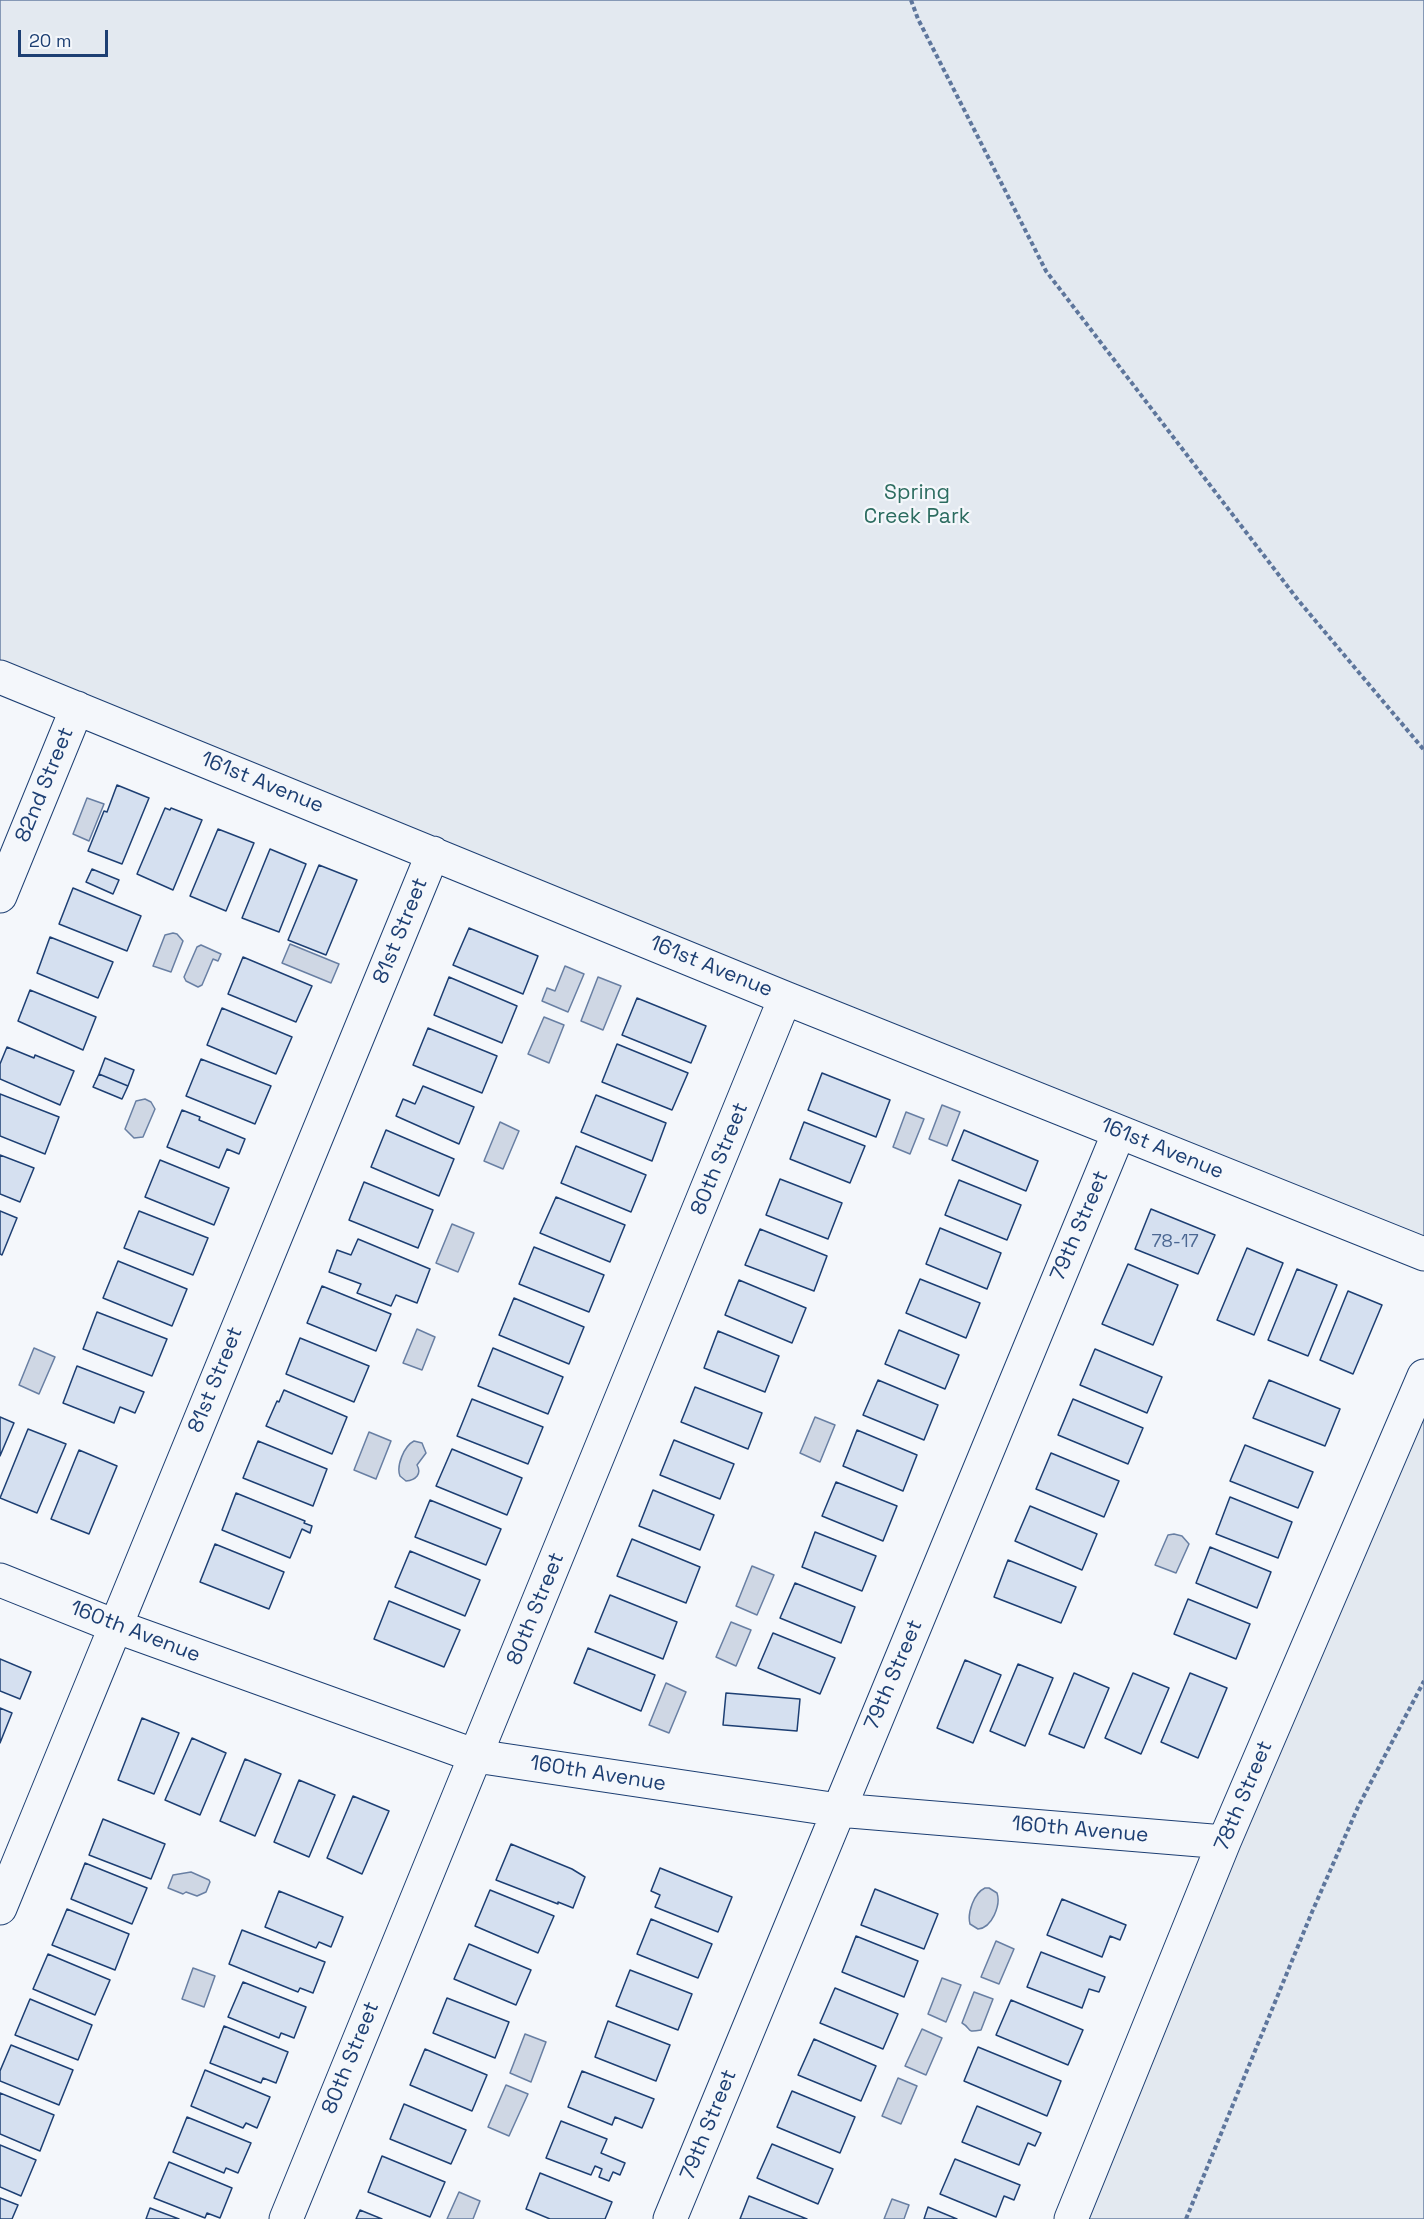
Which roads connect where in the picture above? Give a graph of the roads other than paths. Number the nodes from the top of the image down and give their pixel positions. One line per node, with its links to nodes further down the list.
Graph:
1 (0, 677): 2 (street, 161st Avenue)
2 (76, 708): 3 (street, 161st Avenue); 4 (street, 82nd Street)
3 (433, 853): 5 (street, 161st Avenue); 10 (street, 81st Street)
4 (0, 896)
5 (785, 998): 6 (street, 161st Avenue); 11 (street, 80th Street)
6 (1119, 1132): 7 (street, 161st Avenue); 12 (street, 79th Street)
7 (1424, 1254)
8 (1424, 1376): 13 (street, 78th Street)
9 (0, 1580): 10 (street, 160th Avenue)
10 (115, 1626): 11 (street, 160th Avenue); 14 (street, 81st Street)
11 (476, 1756): 12 (street, 160th Avenue); 15 (street, 80th Street)
12 (838, 1810): 13 (street, 160th Avenue); 16 (street, 79th Street)
13 (1224, 1842): 17 (street, 78th Street)
14 (0, 1908)
15 (286, 2219)
16 (670, 2219)
17 (1071, 2219)

